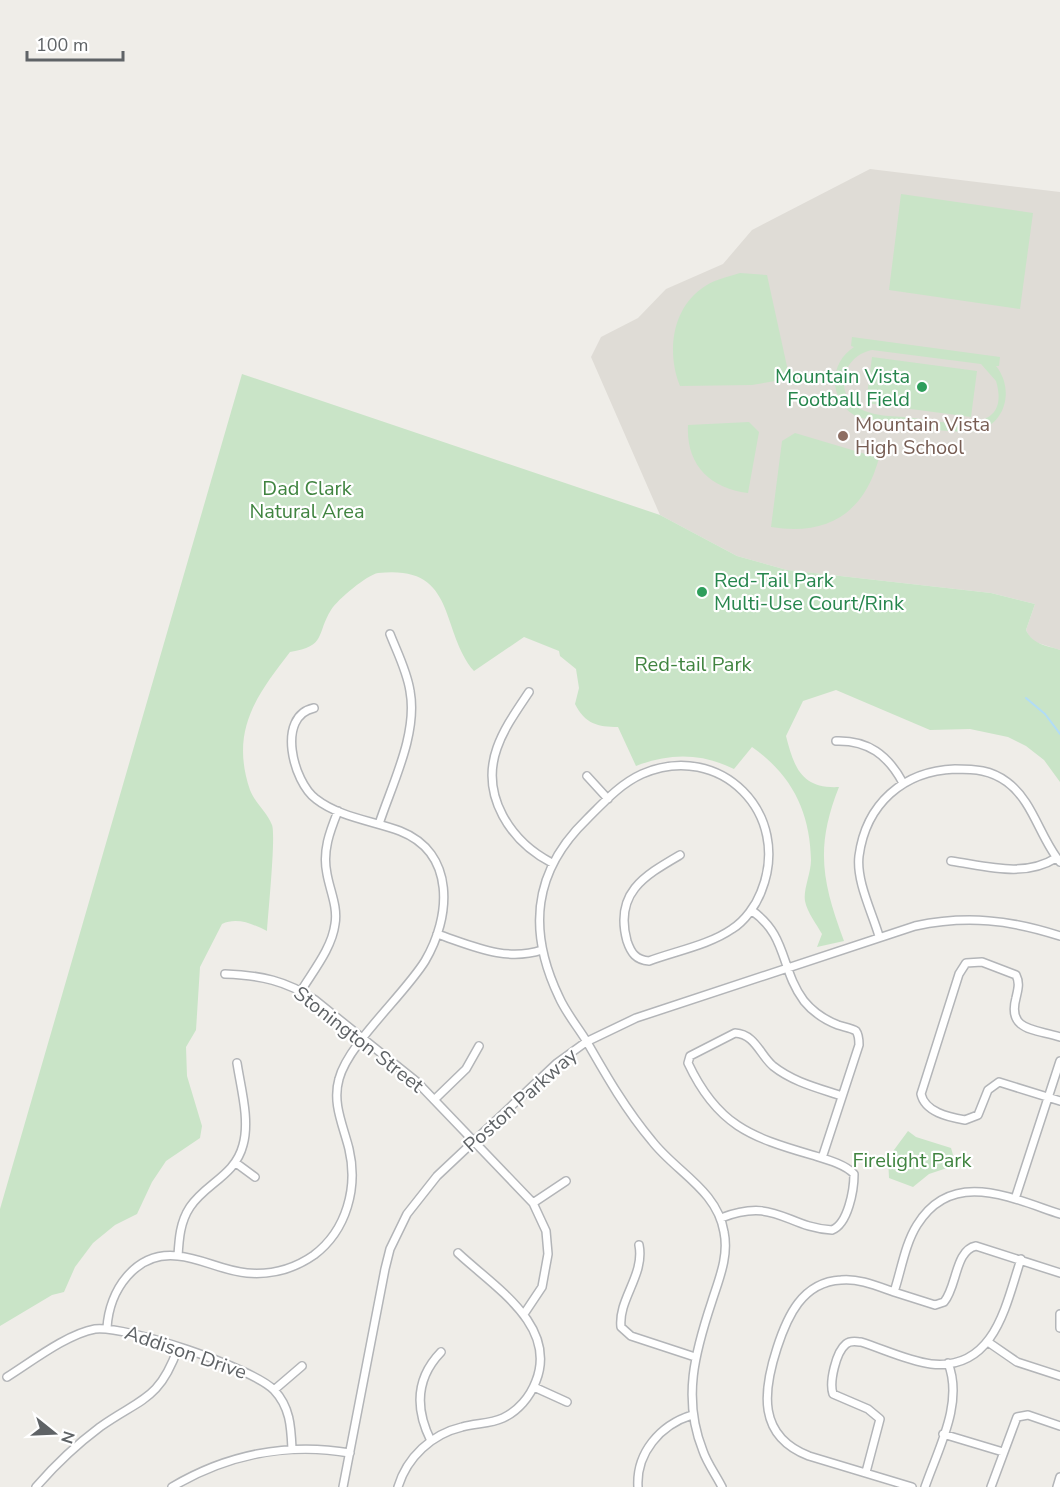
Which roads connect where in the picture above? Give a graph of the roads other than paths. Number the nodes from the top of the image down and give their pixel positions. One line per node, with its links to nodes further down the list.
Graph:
1 (390, 634): 9 (street)
2 (529, 692): 13 (street)
3 (314, 708): 8 (street)
4 (836, 741): 6 (street)
5 (587, 776): 7 (street)
6 (903, 783): 11 (street); 16 (street)
7 (608, 799): 13 (street); 14 (street)
8 (338, 811): 9 (street); 21 (street)
9 (379, 824): 15 (street)
10 (680, 855): 14 (street)
11 (1058, 860): 12 (street)
12 (951, 861)
13 (552, 863): 18 (street)
14 (751, 910): 19 (street)
15 (437, 934): 18 (street); 23 (street)
16 (879, 936): 17 (street, Poston Parkway); 19 (street, Poston Parkway)
17 (1060, 936)
18 (542, 950): 24 (street)
19 (788, 968): 24 (street, Poston Parkway); 28 (street)
20 (225, 974): 21 (street, Stonington Street)
21 (301, 991): 23 (street, Stonington Street)
22 (1060, 1037): 29 (street)
23 (364, 1039): 30 (street, Stonington Street); 43 (street)
24 (586, 1042): 32 (street, Poston Parkway); 40 (street)
25 (479, 1046): 30 (street)
26 (1060, 1061): 29 (street)
27 (237, 1063): 34 (street)
28 (842, 1096): 33 (street); 33 (street)
29 (1048, 1097): 31 (street); 37 (street)
30 (435, 1099): 32 (street, Stonington Street)
31 (1060, 1101)
32 (475, 1140): 38 (street, Stonington Street); 68 (street, Poston Parkway)
33 (822, 1158): 40 (street)
34 (236, 1163): 35 (street); 43 (street)
35 (255, 1177)
36 (566, 1181): 38 (street)
37 (1015, 1199): 39 (street); 46 (street)
38 (533, 1203): 47 (street, Stonington Street)
39 (1060, 1214)
40 (721, 1218): 54 (street)
41 (639, 1245): 54 (street)
42 (458, 1253): 47 (street)
43 (178, 1256): 49 (street)
44 (1021, 1259): 45 (street); 46 (street); 51 (street)
45 (1060, 1273)
46 (894, 1292): 69 (street)
47 (524, 1314): 59 (street)
48 (1060, 1314): 50 (street)
49 (107, 1328): 52 (street, Addison Drive); 58 (street, Addison Drive)
50 (1060, 1328)
51 (988, 1342): 55 (street); 57 (street)
52 (178, 1348): 60 (street, Addison Drive); 71 (street)
53 (441, 1352): 65 (street)
54 (695, 1357): 62 (street)
55 (948, 1363): 64 (street); 69 (street)
56 (302, 1366): 60 (street)
57 (1060, 1376)
58 (7, 1377)
59 (534, 1386): 61 (street); 65 (street)
60 (274, 1390): 66 (street, Addison Drive)
61 (567, 1402)
62 (692, 1415): 75 (street); 76 (street)
63 (1060, 1426): 67 (street)
64 (943, 1434): 67 (street); 78 (street)
65 (430, 1441): 74 (street)
66 (292, 1449): 68 (street); 72 (street)
67 (1003, 1452): 79 (street)
68 (350, 1453): 73 (street, Poston Parkway)
69 (866, 1472): 77 (street)
70 (1060, 1477): 80 (street)
71 (36, 1487)
72 (172, 1487)
73 (343, 1487)
74 (398, 1487)
75 (638, 1487)
76 (723, 1487)
77 (912, 1487)
78 (925, 1487)
79 (991, 1487)
80 (1057, 1487)

